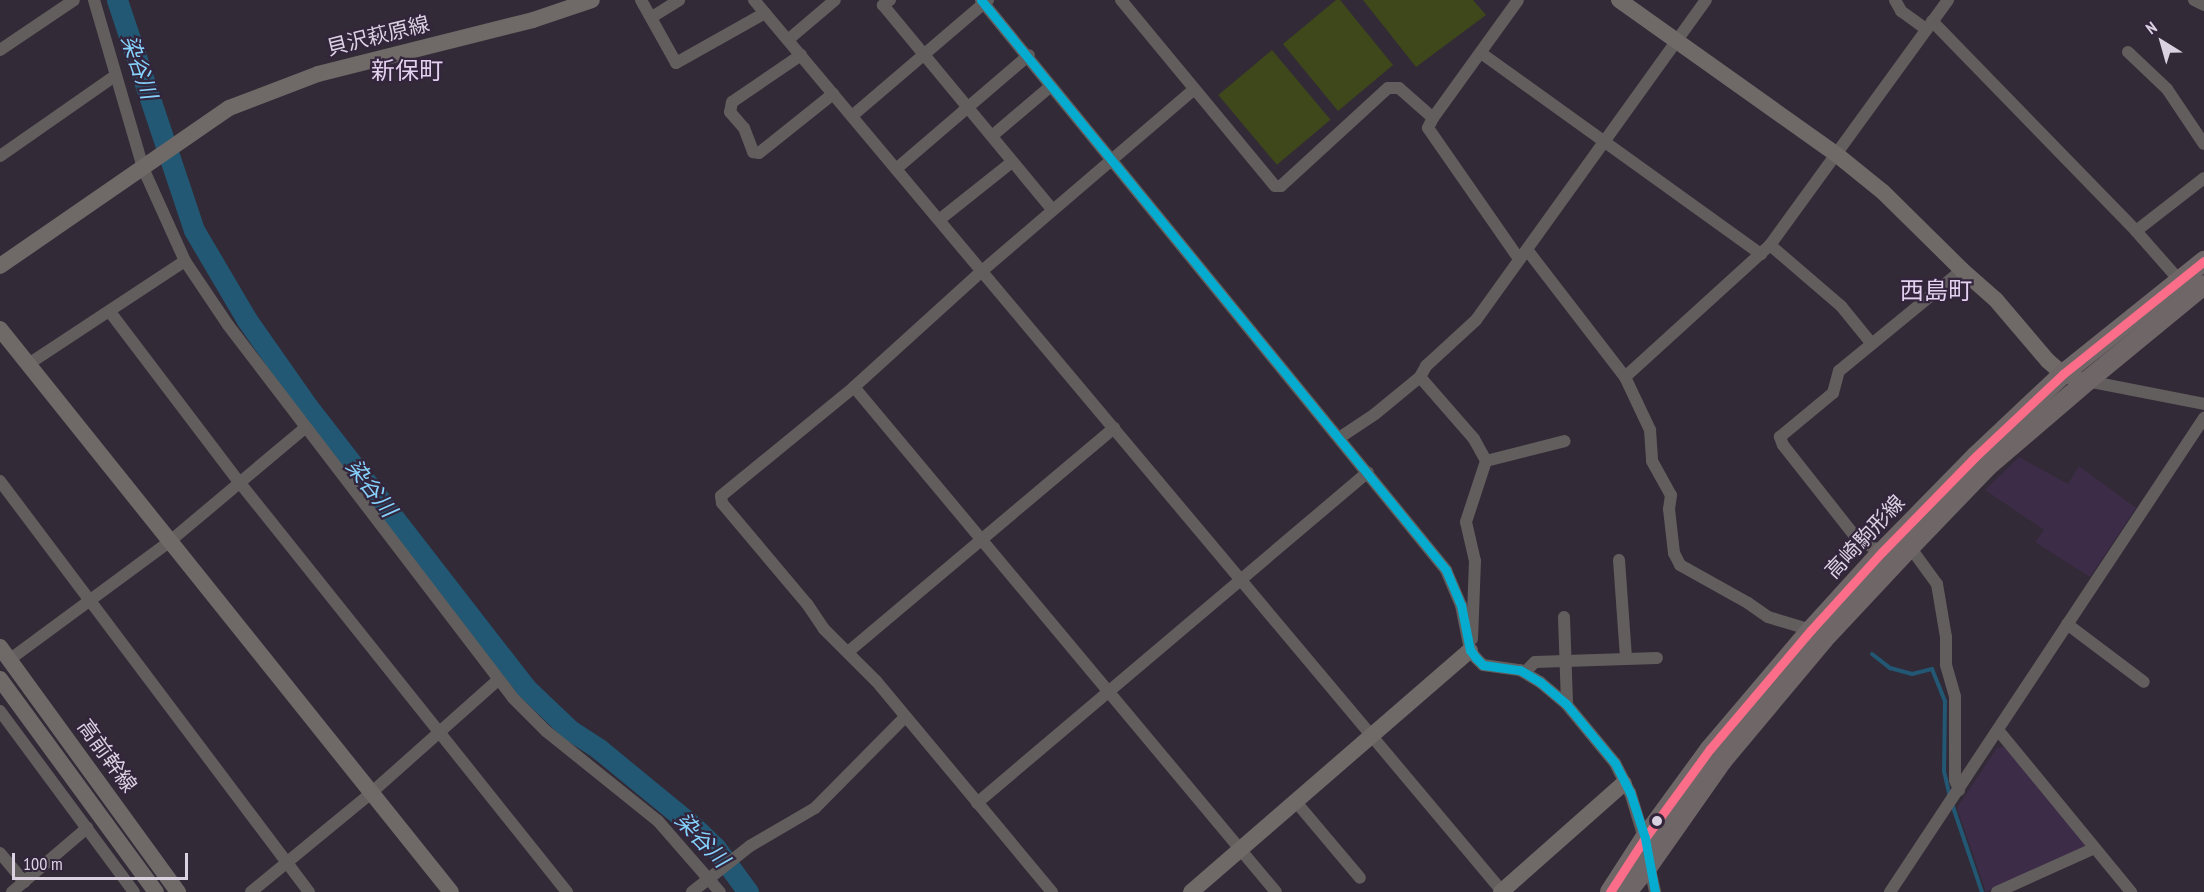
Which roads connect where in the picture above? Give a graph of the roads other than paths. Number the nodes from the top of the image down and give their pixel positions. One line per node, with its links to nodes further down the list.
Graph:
1 (74, 0): 23 (street)
2 (94, 0): 29 (street)
3 (592, 0): 43 (street, 貝沢萩原線)
4 (641, 0): 19 (street)
5 (679, 0): 19 (street)
6 (754, 0): 18 (street)
7 (835, 0): 21 (street)
8 (890, 0): 26 (street)
9 (1121, 0): 31 (street)
10 (1518, 0): 25 (street)
11 (1619, 0): 22 (street)
12 (1706, 0): 22 (street)
13 (1895, 0): 20 (street)
14 (1948, 0): 20 (street)
15 (2194, 0): 17 (street)
16 (984, 1): 26 (street); 28 (street)
17 (2204, 5)
18 (765, 13): 19 (street); 21 (street)
19 (652, 17)
20 (1929, 25): 39 (street); 48 (street)
21 (789, 39): 27 (street)
22 (1677, 41): 37 (street); 39 (street)
23 (0, 51)
24 (2128, 52): 38 (street)
25 (1481, 53): 35 (street); 37 (street)
26 (924, 54): 33 (street); 34 (street)
27 (801, 55): 32 (street); 32 (street)
28 (1029, 55): 30 (street); 33 (street)
29 (116, 75): 40 (street); 43 (street)
30 (1051, 86): 36 (street); 41 (street)
31 (1194, 89): 35 (street); 41 (street)
32 (833, 94): 34 (street)
33 (970, 107): 36 (street); 44 (street)
34 (852, 116): 44 (street)
35 (1433, 118): 50 (street)
36 (992, 136): 42 (street)
37 (1606, 142): 49 (street); 50 (street)
38 (2204, 144)
39 (1836, 154): 49 (street); 54 (street)
40 (0, 156)
41 (1112, 160): 46 (street); 71 (street)
42 (1012, 162): 46 (street); 47 (street)
43 (145, 166): 51 (street); 53 (street, 貝沢萩原線)
44 (896, 169): 47 (street)
45 (2204, 178): 48 (street)
46 (1052, 209): 55 (street)
47 (939, 220): 55 (street)
48 (2136, 231): 56 (street)
49 (1765, 249): 60 (street); 64 (street)
50 (1524, 255): 63 (street); 64 (street)
51 (185, 261): 58 (street); 69 (street)
52 (2204, 261): 56 (main road, 高崎駒形線)
53 (0, 266)
54 (1962, 270): 60 (street); 62 (street)
55 (982, 271): 66 (street); 70 (street)
56 (2180, 281): 62 (main road, 高崎駒形線)
57 (2204, 285): 65 (main road, 高崎駒形線)
58 (110, 312): 61 (street); 76 (street)
59 (0, 329): 61 (street)
60 (1872, 344): 80 (street)
61 (27, 365): 78 (street)
62 (2063, 374): 65 (street); 80 (main road, 高崎駒形線)
63 (1420, 377): 71 (street); 73 (street)
64 (1625, 377): 86 (street)
65 (2087, 381): 67 (street); 79 (main road, 高崎駒形線)
66 (854, 387): 77 (street); 88 (street)
67 (2204, 404)
68 (2204, 418): 85 (street)
69 (306, 428): 76 (street); 95 (street)
70 (1114, 428): 77 (street); 82 (street)
71 (1339, 438): 74 (street)
72 (1565, 441): 73 (street)
73 (1486, 461): 87 (street)
74 (1368, 472): 82 (street); 87 (street)
75 (0, 481): 83 (street)
76 (240, 483): 78 (street); 102 (street)
77 (981, 538): 88 (street); 97 (street)
78 (170, 542): 83 (street); 106 (street)
79 (1910, 547): 105 (street); 115 (main road, 高崎駒形線)
80 (1882, 552): 86 (main road, 高崎駒形線)
81 (1619, 560): 90 (street)
82 (1242, 581): 97 (street); 103 (street)
83 (89, 599): 89 (street); 114 (street)
84 (1564, 617): 92 (street)
85 (2067, 624): 96 (street); 101 (street)
86 (1811, 630): 110 (main road, 高崎駒形線)
87 (1470, 650): 93 (street); 103 (street)
88 (848, 652): 100 (street)
89 (4, 653): 122 (street, 高前幹線)
90 (1626, 657): 91 (street); 92 (street)
91 (1657, 658)
92 (1566, 662): 93 (street); 98 (street)
93 (1525, 672): 98 (street)
94 (0, 679): 121 (street, 高前幹線)
95 (498, 680): 102 (street); 116 (street)
96 (2145, 682)
97 (1108, 694): 108 (street); 112 (street)
98 (1567, 705): 104 (street)
99 (0, 711): 109 (street)
100 (905, 717): 108 (street); 116 (street)
101 (1998, 730): 105 (street); 111 (street)
102 (438, 731): 106 (street); 126 (street)
103 (1374, 736): 107 (street); 132 (street)
104 (1624, 783): 110 (street); 132 (street)
105 (1959, 790): 136 (street)
106 (371, 793): 114 (street); 125 (street)
107 (1296, 802): 112 (street); 117 (street)
108 (977, 803): 129 (street)
109 (87, 828): 118 (street); 120 (street)
110 (1645, 838): 115 (street); 133 (main road, 高崎駒形線)
111 (2095, 848): 137 (street); 138 (street)
112 (1240, 850): 130 (street); 131 (street)
113 (0, 853): 118 (street)
114 (286, 862): 123 (street); 124 (street)
115 (1649, 865): 134 (main road, 高崎駒形線); 135 (street)
116 (711, 877): 127 (street); 128 (street)
117 (1360, 878)
118 (24, 882): 119 (street)
119 (12, 892)
120 (134, 892)
121 (156, 892)
122 (178, 892)
123 (251, 892)
124 (309, 892)
125 (451, 892)
126 (567, 892)
127 (692, 892)
128 (720, 892)
129 (1052, 892)
130 (1191, 892)
131 (1276, 892)
132 (1502, 892)
133 (1610, 892)
134 (1627, 892)
135 (1655, 892)
136 (1890, 892)
137 (1997, 892)
138 (2131, 892)

